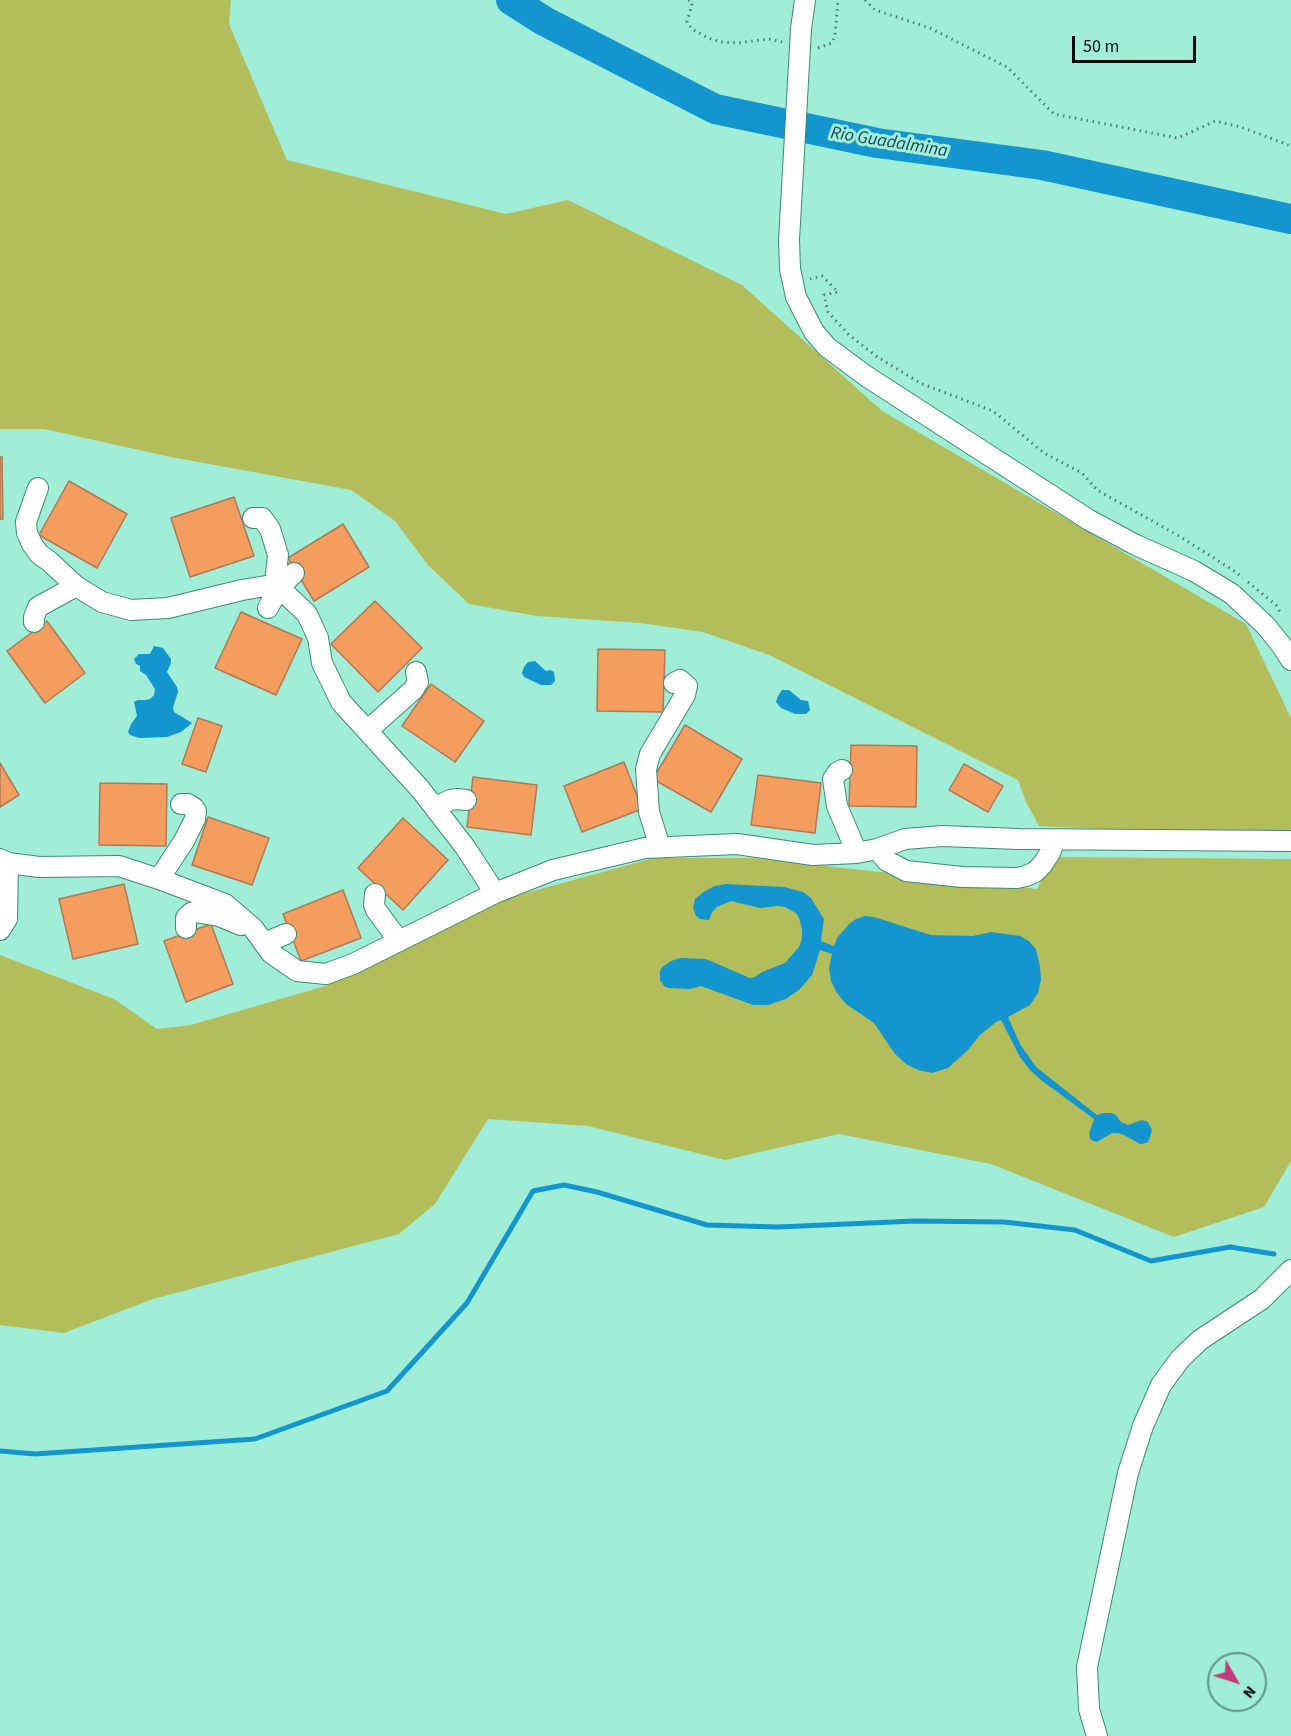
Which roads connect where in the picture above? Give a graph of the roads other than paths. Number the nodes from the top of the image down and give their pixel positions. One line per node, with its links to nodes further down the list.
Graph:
1 (806, 0): 9 (street, bridge)
2 (36, 489): 5 (street)
3 (253, 518): 6 (street)
4 (294, 573): 6 (street)
5 (76, 586): 6 (street); 8 (street)
6 (278, 589): 7 (street); 12 (street)
7 (268, 608)
8 (34, 622)
9 (1291, 660)
10 (674, 683): 19 (street)
11 (416, 686): 12 (street)
12 (368, 730): 16 (street)
13 (842, 770): 21 (street)
14 (466, 800): 16 (street)
15 (181, 804): 23 (street)
16 (437, 811): 24 (street)
17 (1055, 840): 18 (street); 20 (street); 20 (street)
18 (1291, 841)
19 (660, 847): 21 (street); 24 (street)
20 (877, 849): 21 (street)
21 (857, 853)
22 (4, 861): 23 (street); 27 (street)
23 (159, 879): 29 (street)
24 (495, 893): 30 (street)
25 (375, 894): 30 (street)
26 (186, 928): 29 (street)
27 (0, 930)
28 (286, 934): 29 (street)
29 (259, 935): 30 (street)
30 (399, 941)
31 (1291, 1270): 32 (street)
32 (1097, 1736)

